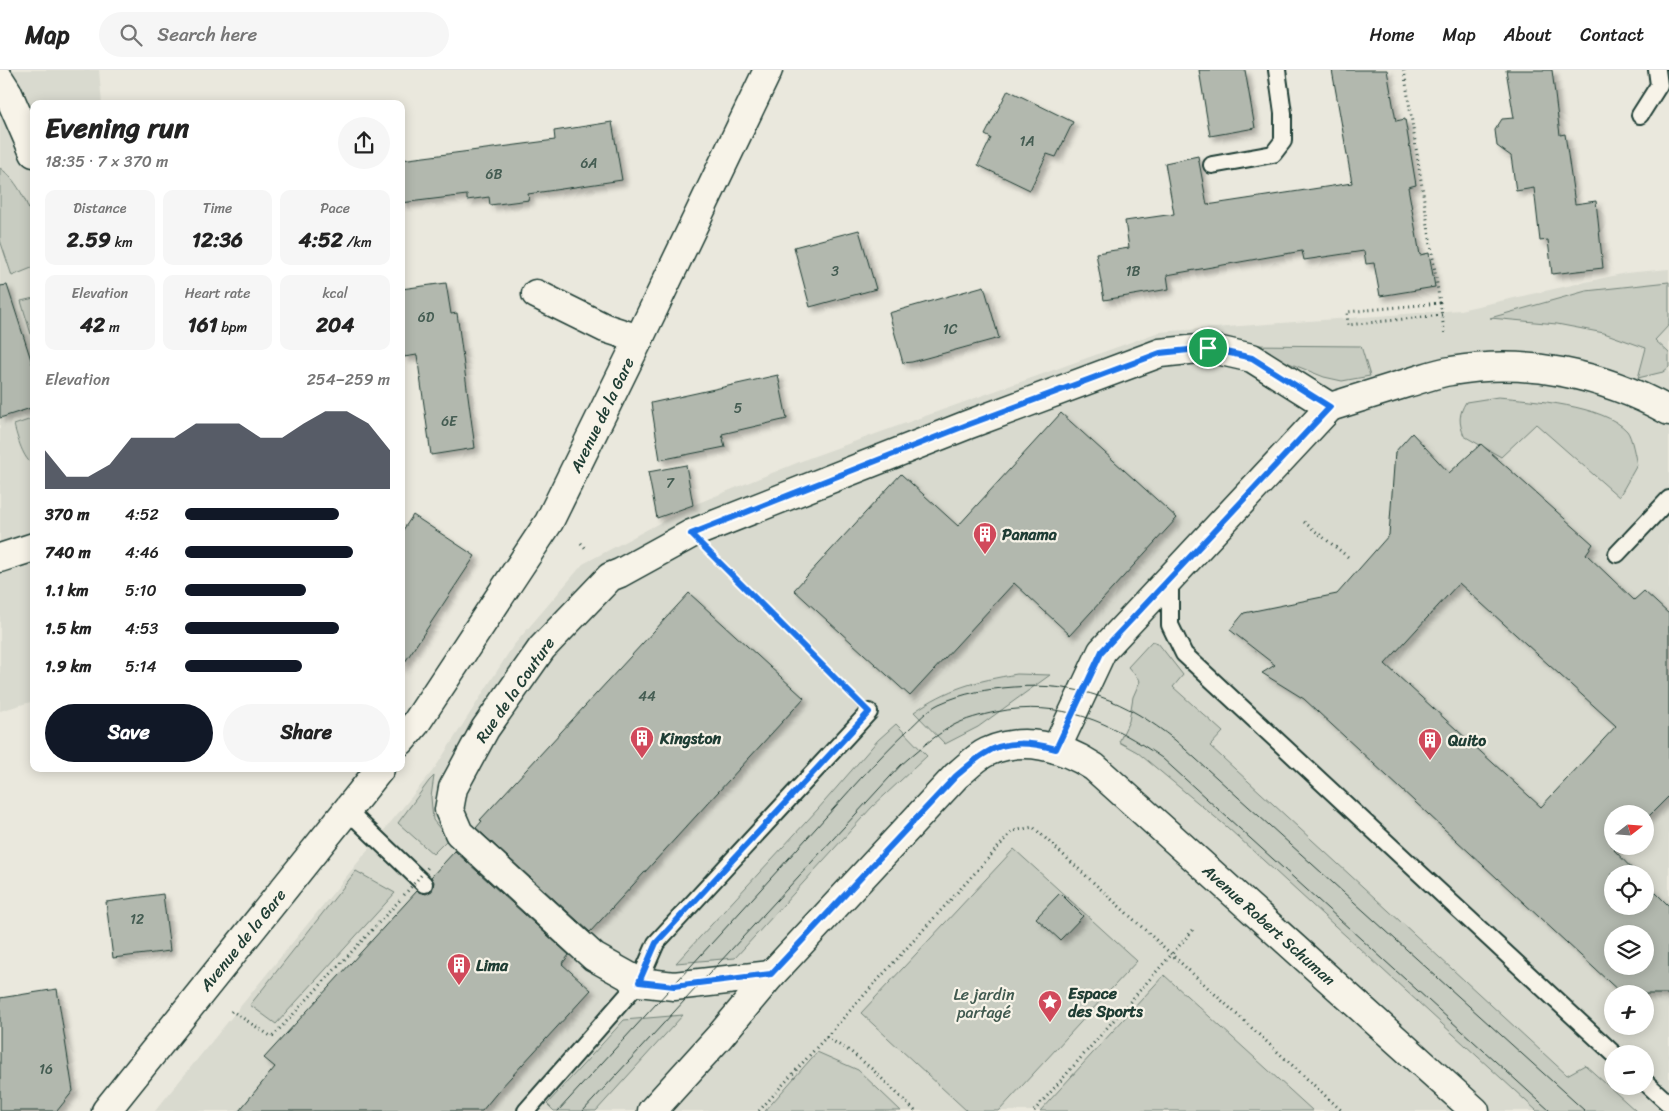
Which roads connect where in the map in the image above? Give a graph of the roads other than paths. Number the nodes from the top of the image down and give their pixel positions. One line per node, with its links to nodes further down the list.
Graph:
1 (768, 70): 9 (street, Avenue de la Gare)
2 (1277, 70): 7 (lane)
3 (1657, 70): 5 (lane)
4 (2, 88): 6 (street)
5 (1640, 114)
6 (30, 145)
7 (1212, 165)
8 (536, 294): 9 (street)
9 (639, 339): 18 (street, Avenue de la Gare)
10 (1330, 407): 11 (street); 16 (street); 24 (street, Rue de la Couture)
11 (1669, 411)
12 (1669, 499): 14 (lane)
13 (30, 548): 15 (street)
14 (1617, 554)
15 (0, 558)
16 (1170, 578): 19 (street); 25 (lane)
17 (869, 712): 24 (lane)
18 (405, 736)
19 (1056, 749): 23 (street, Avenue Robert Schuman); 31 (street, Avenue Robert Schuman)
20 (378, 772): 21 (street, Avenue de la Gare)
21 (347, 810): 22 (lane); 28 (street, Avenue de la Gare)
22 (424, 884)
23 (771, 974): 24 (street, Rue de la Couture); 30 (street, Avenue Robert Schuman)
24 (639, 982): 29 (lane)
25 (1604, 1045)
26 (1654, 1090): 27 (lane)
27 (1669, 1104)
28 (106, 1111)
29 (526, 1111)
30 (652, 1111)
31 (1475, 1111)

